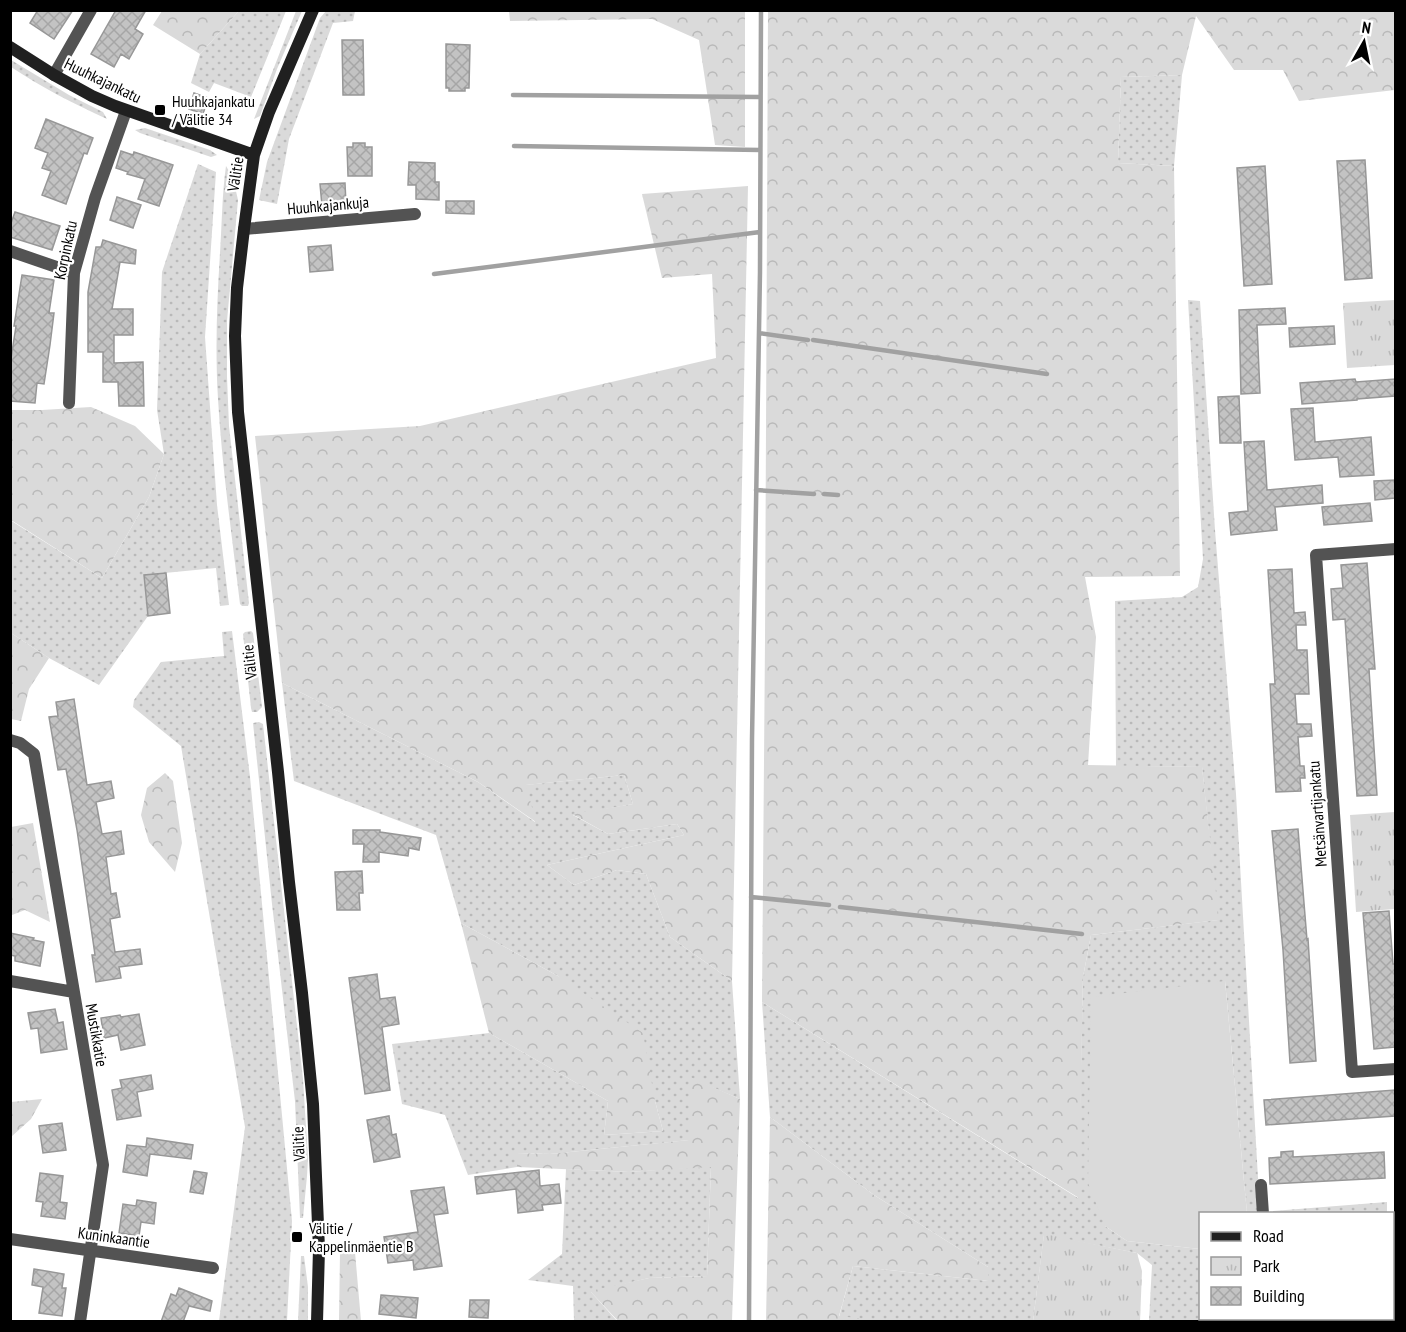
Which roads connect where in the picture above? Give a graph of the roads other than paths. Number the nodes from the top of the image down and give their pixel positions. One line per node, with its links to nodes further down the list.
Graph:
1 (91, 10): 4 (street)
2 (313, 10): 6 (main road, Välitie)
3 (10, 47): 4 (main road, Huuhkajankatu)
4 (54, 75): 5 (main road, Huuhkajankatu)
5 (126, 111): 6 (main road, Huuhkajankatu); 10 (street, Korpinkatu)
6 (254, 155): 8 (main road, Välitie)
7 (415, 214): 8 (street, Huuhkajankuja)
8 (244, 229): 23 (main road, Välitie)
9 (10, 251): 10 (street)
10 (74, 273): 11 (street, Korpinkatu)
11 (69, 402)
12 (1395, 549): 16 (street, Metsänvartijankatu)
13 (10, 740): 15 (street, Mustikkatie)
14 (10, 981): 15 (street)
15 (74, 992): 20 (street, Mustikkatie)
16 (1395, 1069)
17 (1261, 1185): 18 (street)
18 (1263, 1212)
19 (10, 1239): 20 (street, Kuninkaantie)
20 (90, 1251): 21 (street, Kuninkaantie); 22 (street, Mustikkatie)
21 (213, 1268)
22 (80, 1322)
23 (317, 1322)

